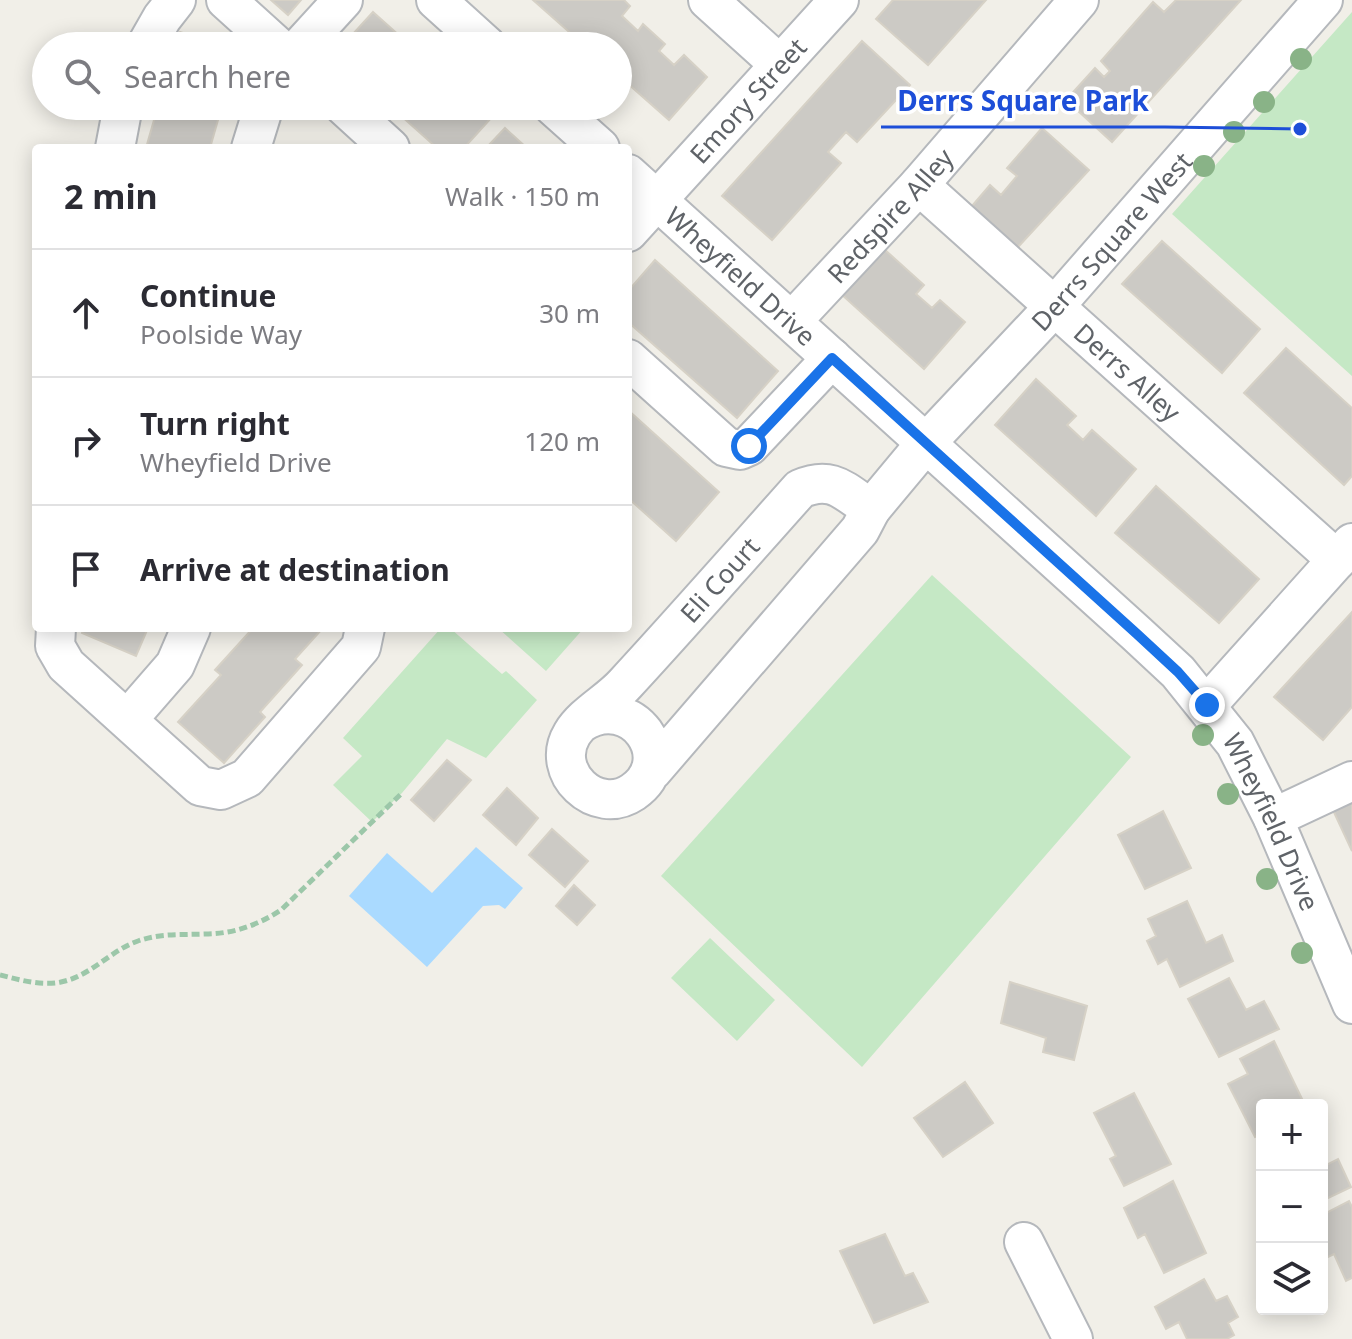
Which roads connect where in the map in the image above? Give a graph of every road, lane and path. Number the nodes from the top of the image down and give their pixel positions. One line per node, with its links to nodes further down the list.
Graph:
1 (176, 0): 9 (street)
2 (226, 0): 10 (street)
3 (343, 0): 11 (street)
4 (436, 0): 12 (street)
5 (708, 0): 13 (street)
6 (839, 0): 13 (street, Emory Street)
7 (1079, 0): 23 (street, Redspire Alley)
8 (1323, 0): 26 (street, Derrs Square West)
9 (154, 32)
10 (261, 32)
11 (314, 32)
12 (471, 32)
13 (779, 64): 24 (street, Emory Street)
14 (120, 120): 18 (street)
15 (260, 120): 19 (street)
16 (359, 120): 20 (street)
17 (569, 120): 21 (street)
18 (116, 144)
19 (252, 144)
20 (386, 144)
21 (596, 144)
22 (632, 178): 24 (street, Wheyfield Drive)
23 (919, 185): 26 (street, Derrs Alley); 27 (street, Redspire Alley)
24 (657, 200): 25 (street, Emory Street); 27 (street, Wheyfield Drive)
25 (632, 228)
26 (1054, 307): 30 (street, Derrs Square West); 32 (street, Derrs Alley)
27 (792, 321): 28 (street, Wheyfield Drive)
28 (832, 358): 29 (street); 30 (street, Wheyfield Drive)
29 (632, 363)
30 (926, 443): 31 (street, Eli Court); 36 (street, Wheyfield Drive)
31 (871, 509): 38 (street, Eli Court); 39 (street, Eli Court)
32 (1344, 552): 36 (street)
33 (56, 632): 37 (street)
34 (189, 632): 37 (street)
35 (364, 632): 37 (street)
36 (1207, 705): 42 (street, Wheyfield Drive)
37 (128, 719)
38 (581, 723): 39 (street); 39 (street, Eli Court)
39 (652, 771)
40 (1352, 781): 42 (street)
41 (402, 793): 43 (path)
42 (1273, 818): 44 (street, Wheyfield Drive)
43 (0, 975)
44 (1352, 1004)
45 (1024, 1242): 46 (street)
46 (1073, 1339)

